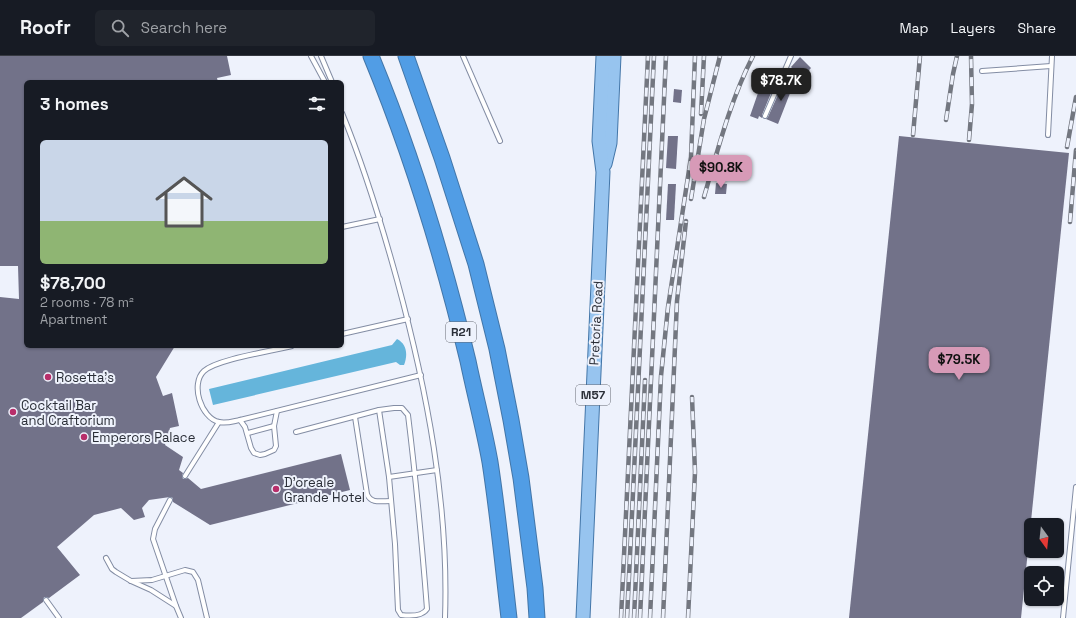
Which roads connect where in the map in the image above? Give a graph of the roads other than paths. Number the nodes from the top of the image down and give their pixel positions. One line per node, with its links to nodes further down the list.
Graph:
1 (311, 56): 12 (lane)
2 (321, 56): 13 (lane)
3 (370, 56): 49 (highway, R21)
4 (406, 56): 50 (highway, R21)
5 (463, 56): 17 (lane)
6 (603, 56): 18 (main road, Pretoria Road / M57)
7 (614, 56): 18 (main road, Pretoria Road / M57)
8 (791, 56): 14 (lane)
9 (1052, 56): 10 (lane)
10 (1051, 66): 11 (lane); 16 (lane)
11 (982, 71)
12 (324, 80)
13 (331, 80)
14 (765, 116)
15 (344, 118): 19 (lane)
16 (1048, 135)
17 (500, 141)
18 (603, 172): 51 (main road, Pretoria Road / M57)
19 (380, 219): 20 (lane); 21 (lane)
20 (344, 227)
21 (408, 319): 22 (lane); 24 (lane)
22 (344, 334)
23 (284, 348): 29 (lane)
24 (421, 376): 26 (lane); 33 (lane)
25 (380, 410): 27 (lane); 34 (lane); 36 (lane)
26 (277, 411): 28 (lane); 30 (lane)
27 (354, 417): 31 (lane); 39 (lane)
28 (240, 420): 29 (lane); 32 (lane)
29 (219, 422): 35 (lane)
30 (274, 426): 32 (lane); 32 (lane)
31 (296, 432)
32 (248, 433)
33 (437, 470): 34 (lane); 48 (lane)
34 (415, 473): 36 (lane); 39 (lane)
35 (185, 476)
36 (389, 478): 39 (lane)
37 (1076, 487): 52 (lane)
38 (170, 500): 41 (lane)
39 (391, 501)
40 (106, 558): 42 (lane)
41 (165, 576): 42 (lane); 44 (lane); 47 (lane)
42 (131, 581): 44 (lane)
43 (46, 600): 45 (lane)
44 (176, 606): 46 (lane)
45 (59, 618)
46 (181, 618)
47 (207, 618)
48 (445, 618)
49 (509, 618)
50 (537, 618)
51 (583, 618)
52 (1063, 618)

